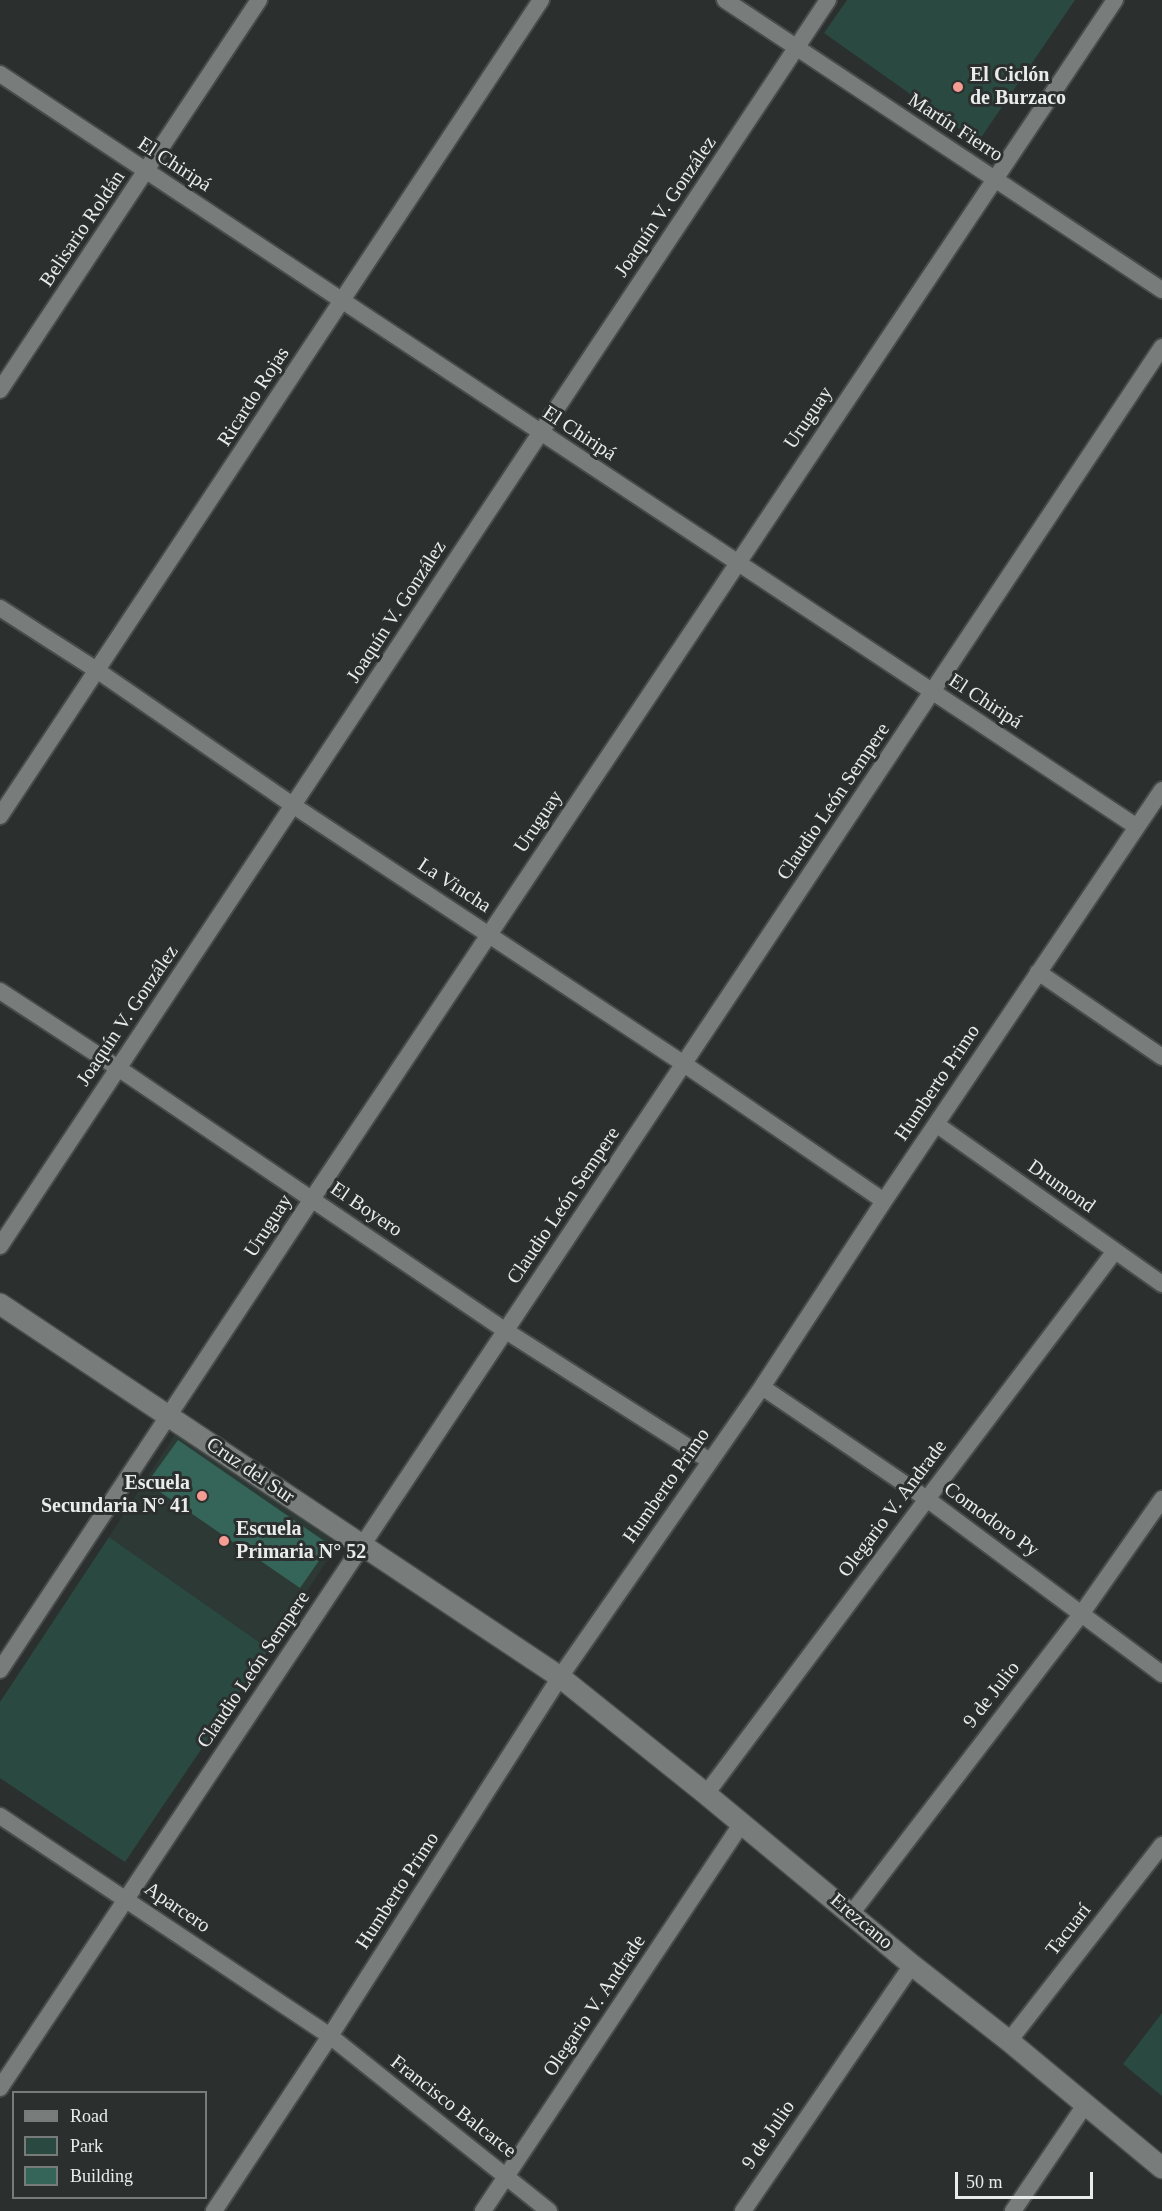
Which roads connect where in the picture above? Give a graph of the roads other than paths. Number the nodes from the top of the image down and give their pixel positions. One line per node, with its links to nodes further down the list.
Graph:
1 (260, 0): 8 (street, Belisario Roldán)
2 (541, 0): 11 (street, Ricardo Rojas)
3 (725, 0): 6 (street, Martín Fierro)
4 (828, 0): 6 (street, Joaquín V. González)
5 (1115, 0): 9 (street, Uruguay)
6 (795, 49): 9 (street, Martín Fierro); 14 (street, Joaquín V. González)
7 (0, 74): 8 (street, El Chiripá)
8 (147, 172): 11 (street, El Chiripá); 13 (street, Belisario Roldán)
9 (996, 179): 10 (street, Martín Fierro); 15 (street, Uruguay)
10 (1162, 290)
11 (343, 300): 14 (street, El Chiripá); 17 (street, Ricardo Rojas)
12 (1162, 346): 18 (street, Claudio León Sempere)
13 (0, 390)
14 (540, 434): 15 (street, El Chiripá); 20 (street, Joaquín V. González)
15 (737, 562): 18 (street, El Chiripá); 23 (street, Uruguay)
16 (0, 608): 17 (street, La Vincha)
17 (98, 671): 20 (street, La Vincha); 21 (street, Ricardo Rojas)
18 (932, 692): 22 (street, El Chiripá); 27 (street, Claudio León Sempere)
19 (1162, 790): 22 (street, Humberto Primo)
20 (294, 806): 23 (street, La Vincha); 28 (street, Joaquín V. González)
21 (0, 816)
22 (1137, 827): 24 (street, Humberto Primo)
23 (489, 934): 27 (street, La Vincha); 30 (street, Uruguay)
24 (1038, 972): 26 (street); 29 (street, Humberto Primo)
25 (0, 991): 28 (street, El Boyero)
26 (1162, 1057)
27 (684, 1064): 31 (street, La Vincha); 36 (street, Claudio León Sempere)
28 (118, 1068): 30 (street, El Boyero); 32 (street, Joaquín V. González)
29 (936, 1124): 31 (street, Humberto Primo); 33 (street, Drumond)
30 (312, 1199): 36 (street, El Boyero); 38 (street, Uruguay)
31 (884, 1201): 37 (street, Humberto Primo)
32 (0, 1246)
33 (1115, 1251): 34 (street, Drumond); 40 (street, Olegario V. Andrade)
34 (1162, 1284)
35 (0, 1304): 38 (street, Cruz del Sur)
36 (506, 1331): 39 (street, El Boyero); 42 (street, Claudio León Sempere)
37 (762, 1387): 39 (street, Humberto Primo); 40 (street, Comodoro Py)
38 (168, 1416): 42 (street, Cruz del Sur); 44 (street, Uruguay)
39 (710, 1461): 46 (street, Humberto Primo)
40 (927, 1499): 43 (street, Comodoro Py); 47 (street, Olegario V. Andrade)
41 (1162, 1499): 43 (street, 9 de Julio)
42 (362, 1547): 46 (street, Cruz del Sur); 51 (street, Claudio León Sempere)
43 (1082, 1613): 45 (street, Comodoro Py); 52 (street, 9 de Julio)
44 (0, 1670)
45 (1162, 1674)
46 (560, 1677): 47 (street, Erezcano); 54 (street, Humberto Primo)
47 (706, 1794): 49 (street, Erezcano)
48 (0, 1816): 51 (street, Aparcero)
49 (742, 1823): 52 (street, Erezcano); 59 (street, Olegario V. Andrade)
50 (1162, 1845): 55 (street, Tacuarí)
51 (126, 1899): 54 (street, Aparcero); 56 (street, Claudio León Sempere)
52 (850, 1914): 53 (street, Erezcano)
53 (912, 1965): 55 (street, Erezcano); 63 (street, 9 de Julio)
54 (330, 2036): 59 (street, Francisco Balcarce); 60 (street, Humberto Primo)
55 (1009, 2041): 57 (street, Erezcano)
56 (0, 2088)
57 (1085, 2104): 58 (street, Erezcano); 64 (street)
58 (1162, 2168)
59 (506, 2176): 61 (street, Olegario V. Andrade); 62 (street, Francisco Balcarce)
60 (214, 2211)
61 (483, 2211)
62 (549, 2211)
63 (743, 2211)
64 (1013, 2211)

